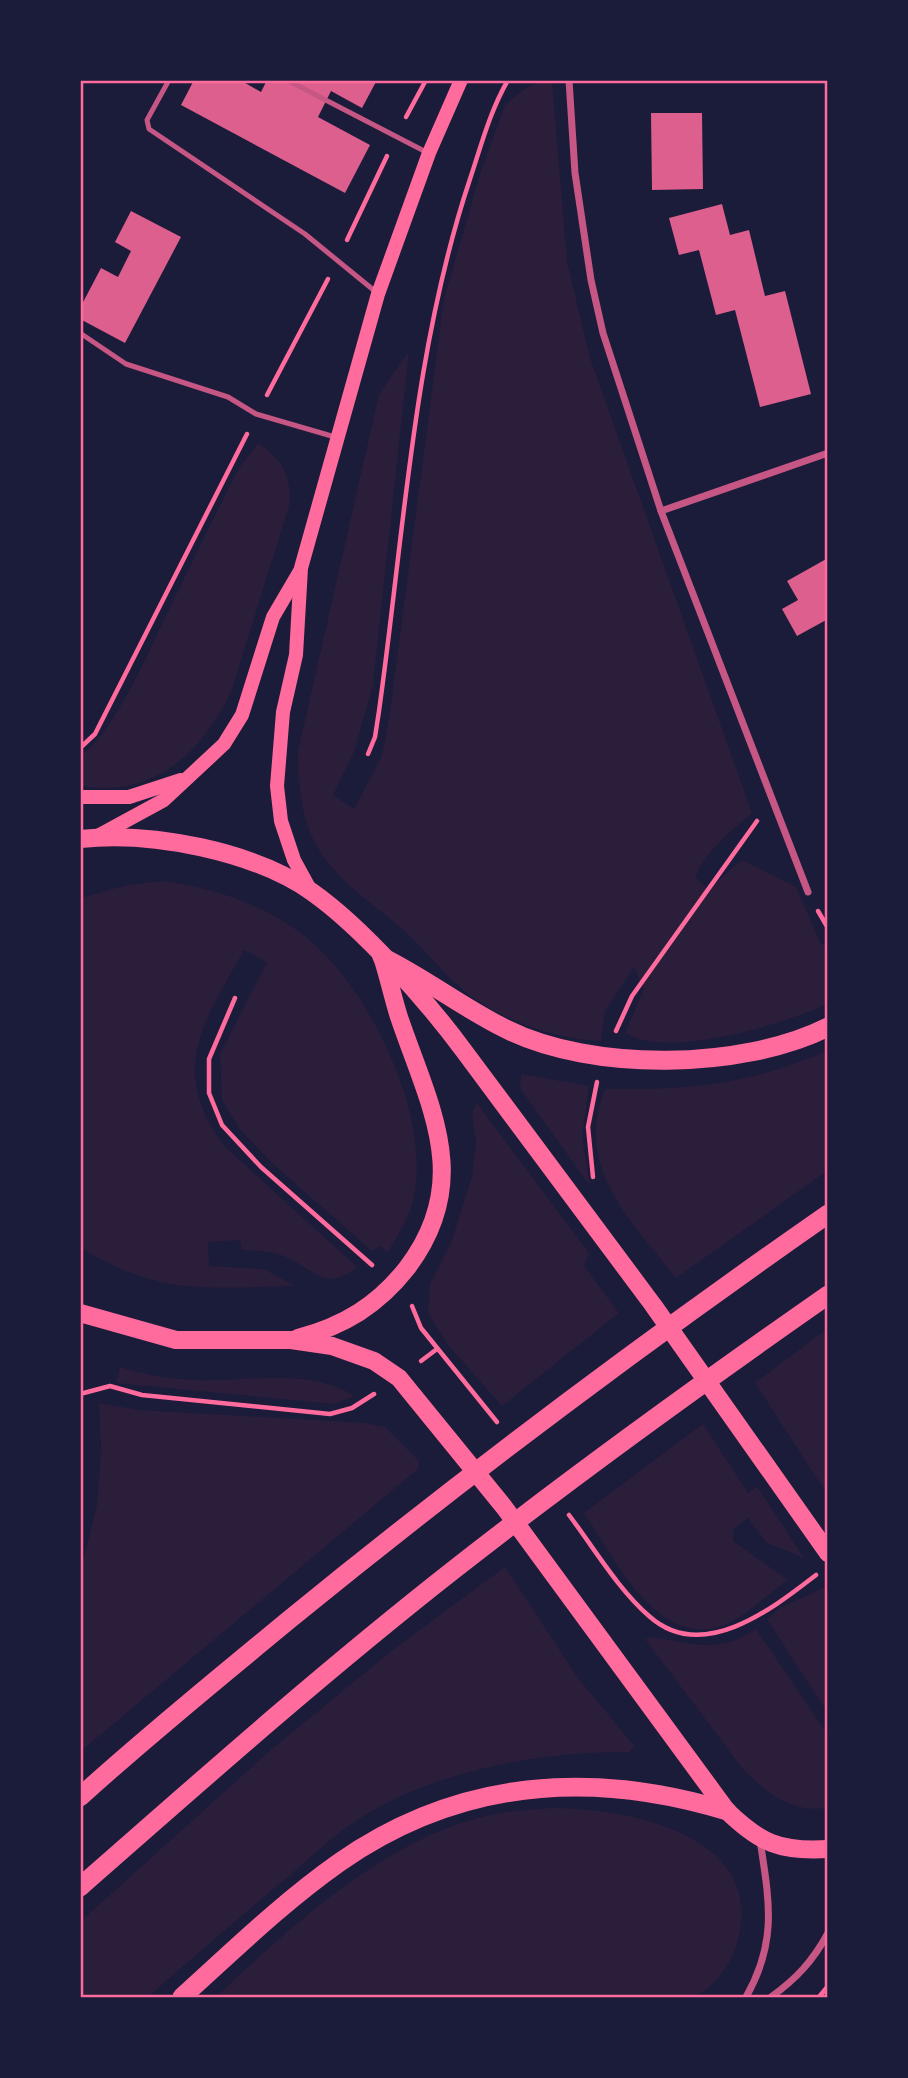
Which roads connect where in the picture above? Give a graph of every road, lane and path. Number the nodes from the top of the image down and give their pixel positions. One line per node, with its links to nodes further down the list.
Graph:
1 (169, 80): 7 (lane)
2 (287, 80): 6 (lane)
3 (461, 80): 6 (main road)
4 (508, 80): 13 (path)
5 (569, 80): 11 (street)
6 (429, 153): 7 (main road)
7 (379, 294): 9 (main road)
8 (80, 333): 9 (lane)
9 (338, 438): 12 (main road)
10 (828, 453): 11 (street)
11 (661, 511): 16 (street)
12 (301, 568): 14 (main road); 18 (main road)
13 (368, 754)
14 (192, 776): 15 (main road); 17 (main road)
15 (80, 797)
16 (772, 800): 19 (street); 23 (path)
17 (88, 838): 18 (main road)
18 (312, 892): 20 (main road)
19 (808, 892)
20 (382, 957): 23 (highway); 26 (main road); 32 (main road)
21 (235, 998): 26 (path)
22 (828, 1027): 23 (highway)
23 (604, 1058): 24 (path)
24 (597, 1186)
25 (828, 1214): 35 (highway)
26 (395, 1283): 29 (main road); 30 (path)
27 (828, 1295): 39 (highway)
28 (80, 1312): 29 (main road)
29 (291, 1340): 30 (main road)
30 (399, 1378): 31 (path); 36 (main road)
31 (80, 1394)
32 (828, 1553)
33 (818, 1574): 34 (path)
34 (622, 1585)
35 (80, 1797)
36 (727, 1811): 37 (main road); 42 (highway)
37 (760, 1840): 38 (main road); 43 (street)
38 (828, 1849)
39 (80, 1887)
40 (828, 1933): 44 (street)
41 (828, 1986): 45 (path)
42 (182, 1997)
43 (747, 1997)
44 (771, 1997)
45 (819, 1997)

